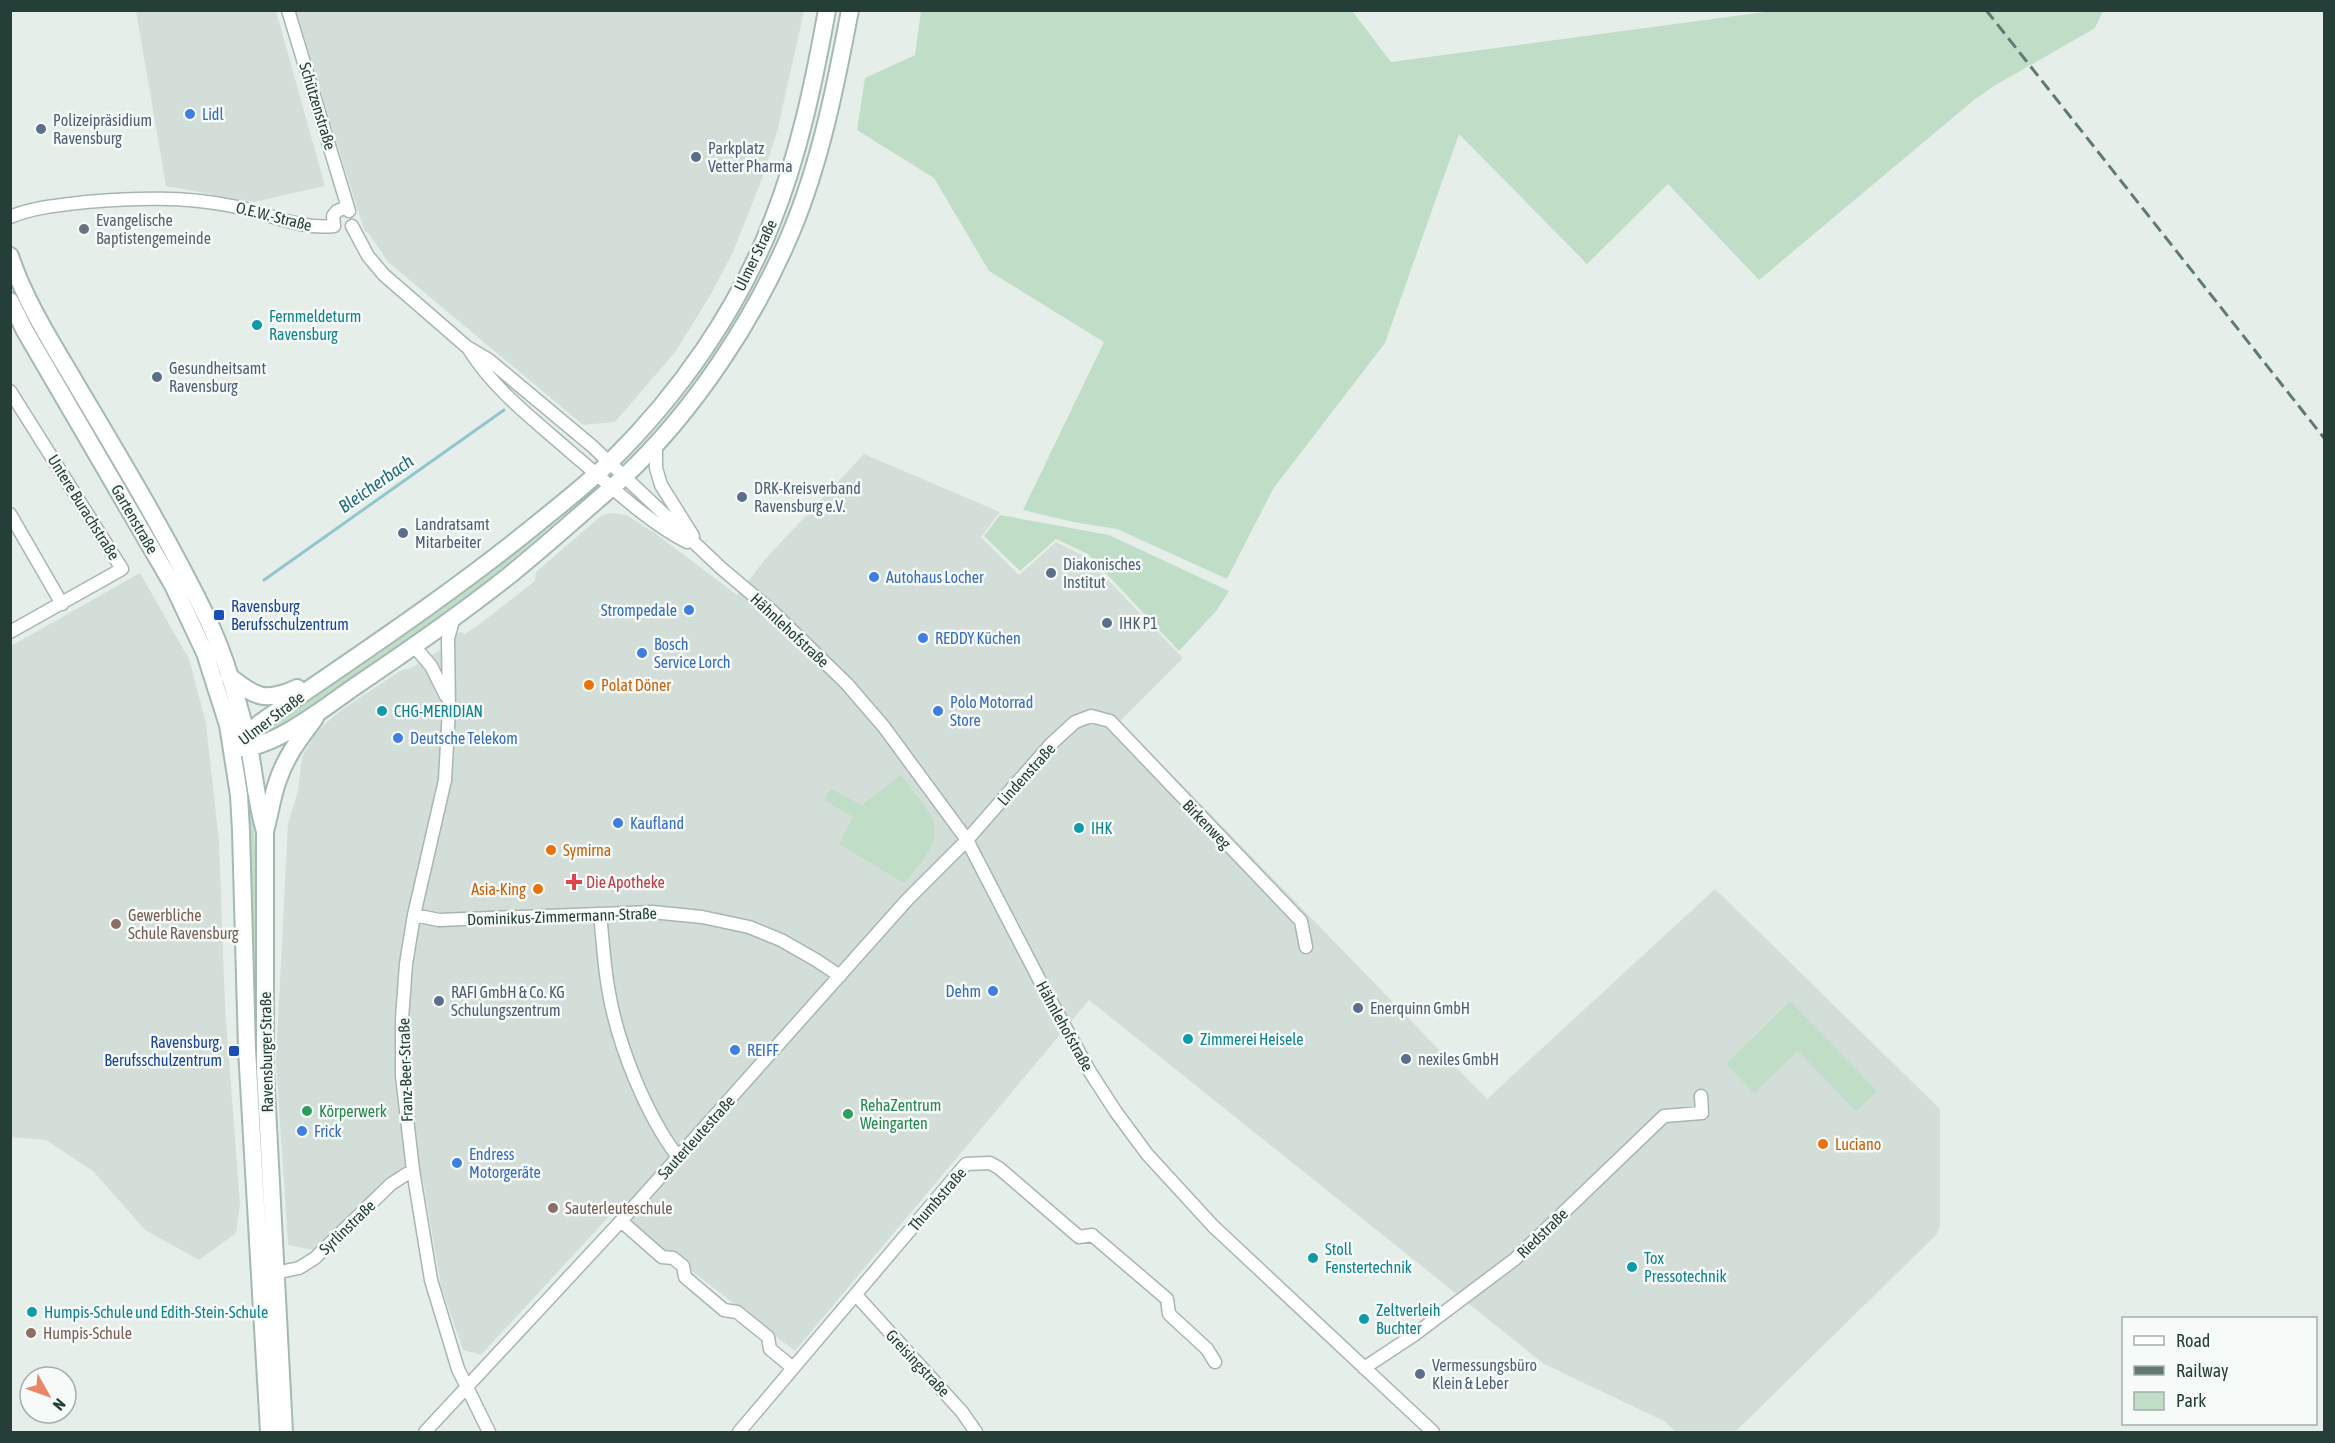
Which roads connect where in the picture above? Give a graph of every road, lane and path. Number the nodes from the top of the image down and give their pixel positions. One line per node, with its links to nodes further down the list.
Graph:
1 (288, 10): 4 (street, Schützenstraße)
2 (827, 10): 13 (main road, Ulmer Straße)
3 (850, 10): 12 (main road, Ulmer Straße)
4 (346, 207): 6 (street); 7 (street, Schützenstraße)
5 (10, 217): 6 (street, O.E.W.-Straße)
6 (330, 225): 7 (street, O.E.W.-Straße)
7 (352, 230): 10 (street)
8 (10, 256): 22 (main road, Gartenstraße)
9 (10, 301): 26 (main road, Gartenstraße)
10 (467, 347): 13 (street); 13 (street)
11 (10, 391): 17 (street, Untere Burachstraße)
12 (656, 443): 14 (main road, Ulmer Straße); 16 (street)
13 (603, 468): 14 (street); 21 (main road, Ulmer Straße)
14 (618, 482): 16 (street); 18 (main road, Ulmer Straße)
15 (10, 514): 17 (street)
16 (702, 550): 28 (street, Hähnlehofstraße)
17 (62, 604): 19 (street)
18 (454, 618): 20 (main road, Ulmer Straße); 23 (street, Franz-Beer-Straße)
19 (10, 632)
20 (414, 646): 23 (street, Franz-Beer-Straße); 24 (main road, Ulmer Straße)
21 (336, 670): 22 (main road); 26 (main road, Ulmer Straße)
22 (234, 680): 26 (main road, Ravensburger Straße)
23 (448, 700): 29 (street, Franz-Beer-Straße)
24 (321, 710): 26 (main road, Ulmer Straße); 27 (main road)
25 (1091, 716): 28 (street, Lindenstraße); 31 (street, Birkenweg)
26 (242, 743): 27 (main road, Ravensburger Straße); 43 (main road, Ravensburger Straße)
27 (265, 831): 37 (main road, Ravensburger Straße)
28 (967, 840): 32 (street, Sauterleutestraße); 41 (street, Hähnlehofstraße)
29 (414, 915): 30 (street, Dominikus-Zimmermann-Straße); 35 (street, Franz-Beer-Straße)
30 (600, 915): 32 (street, Dominikus-Zimmermann-Straße); 34 (street)
31 (1306, 947)
32 (840, 976): 34 (street, Sauterleutestraße)
33 (1701, 1096): 41 (street, Riedstraße)
34 (678, 1157): 36 (street, Sauterleutestraße)
35 (413, 1170): 37 (street, Syrlinstraße); 42 (street, Franz-Beer-Straße)
36 (621, 1221): 40 (street); 42 (street, Sauterleutestraße)
37 (275, 1273): 44 (main road, Ravensburger Straße)
38 (856, 1295): 39 (street, Thumbstraße); 40 (street, Thumbstraße); 48 (street, Greisingstraße)
39 (1215, 1362)
40 (793, 1368): 47 (street, Thumbstraße)
41 (1364, 1368): 49 (street, Hähnlehofstraße)
42 (466, 1389): 45 (street, Sauterleutestraße); 46 (street, Franz-Beer-Straße)
43 (269, 1432)
44 (284, 1432)
45 (425, 1432)
46 (489, 1432)
47 (739, 1432)
48 (976, 1432)
49 (1433, 1432)

